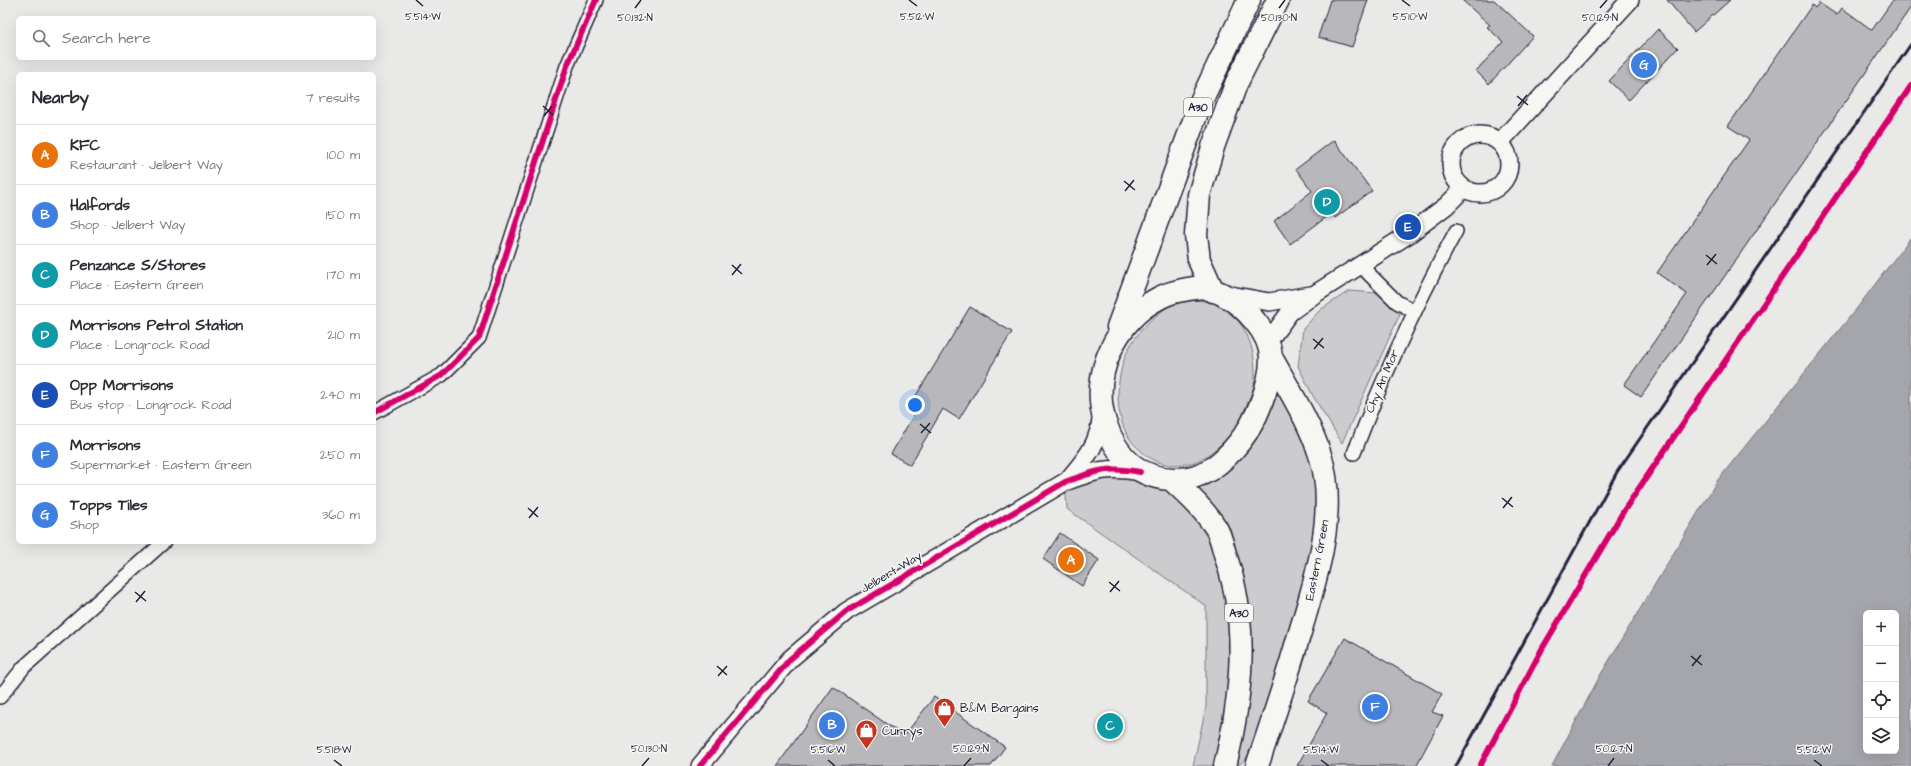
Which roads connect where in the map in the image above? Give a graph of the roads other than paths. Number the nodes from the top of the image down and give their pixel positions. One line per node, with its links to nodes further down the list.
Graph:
1 (596, 0): 14 (street)
2 (1249, 0): 12 (highway, A30)
3 (1278, 0): 9 (highway, A30)
4 (1630, 0): 5 (street)
5 (1500, 142): 6 (street); 6 (street)
6 (1464, 188): 8 (street)
7 (1456, 231): 11 (street, Chy An Mor)
8 (1361, 266): 10 (street); 11 (street)
9 (1218, 292): 10 (street); 12 (highway); 13 (highway, Eastern Green)
10 (1315, 294): 13 (street)
11 (1414, 311): 16 (street, Chy An Mor)
12 (1111, 347): 15 (highway)
13 (1269, 350): 18 (highway); 24 (highway, Eastern Green)
14 (376, 412)
15 (1102, 413): 17 (highway); 19 (street, Jelbert Way)
16 (1354, 452)
17 (1140, 472): 18 (highway); 19 (street, Jelbert Way)
18 (1170, 479): 23 (highway, A30)
19 (1065, 482): 22 (street, Jelbert Way)
20 (162, 544): 21 (street)
21 (0, 697)
22 (700, 766)
23 (1225, 766)
24 (1257, 766)

